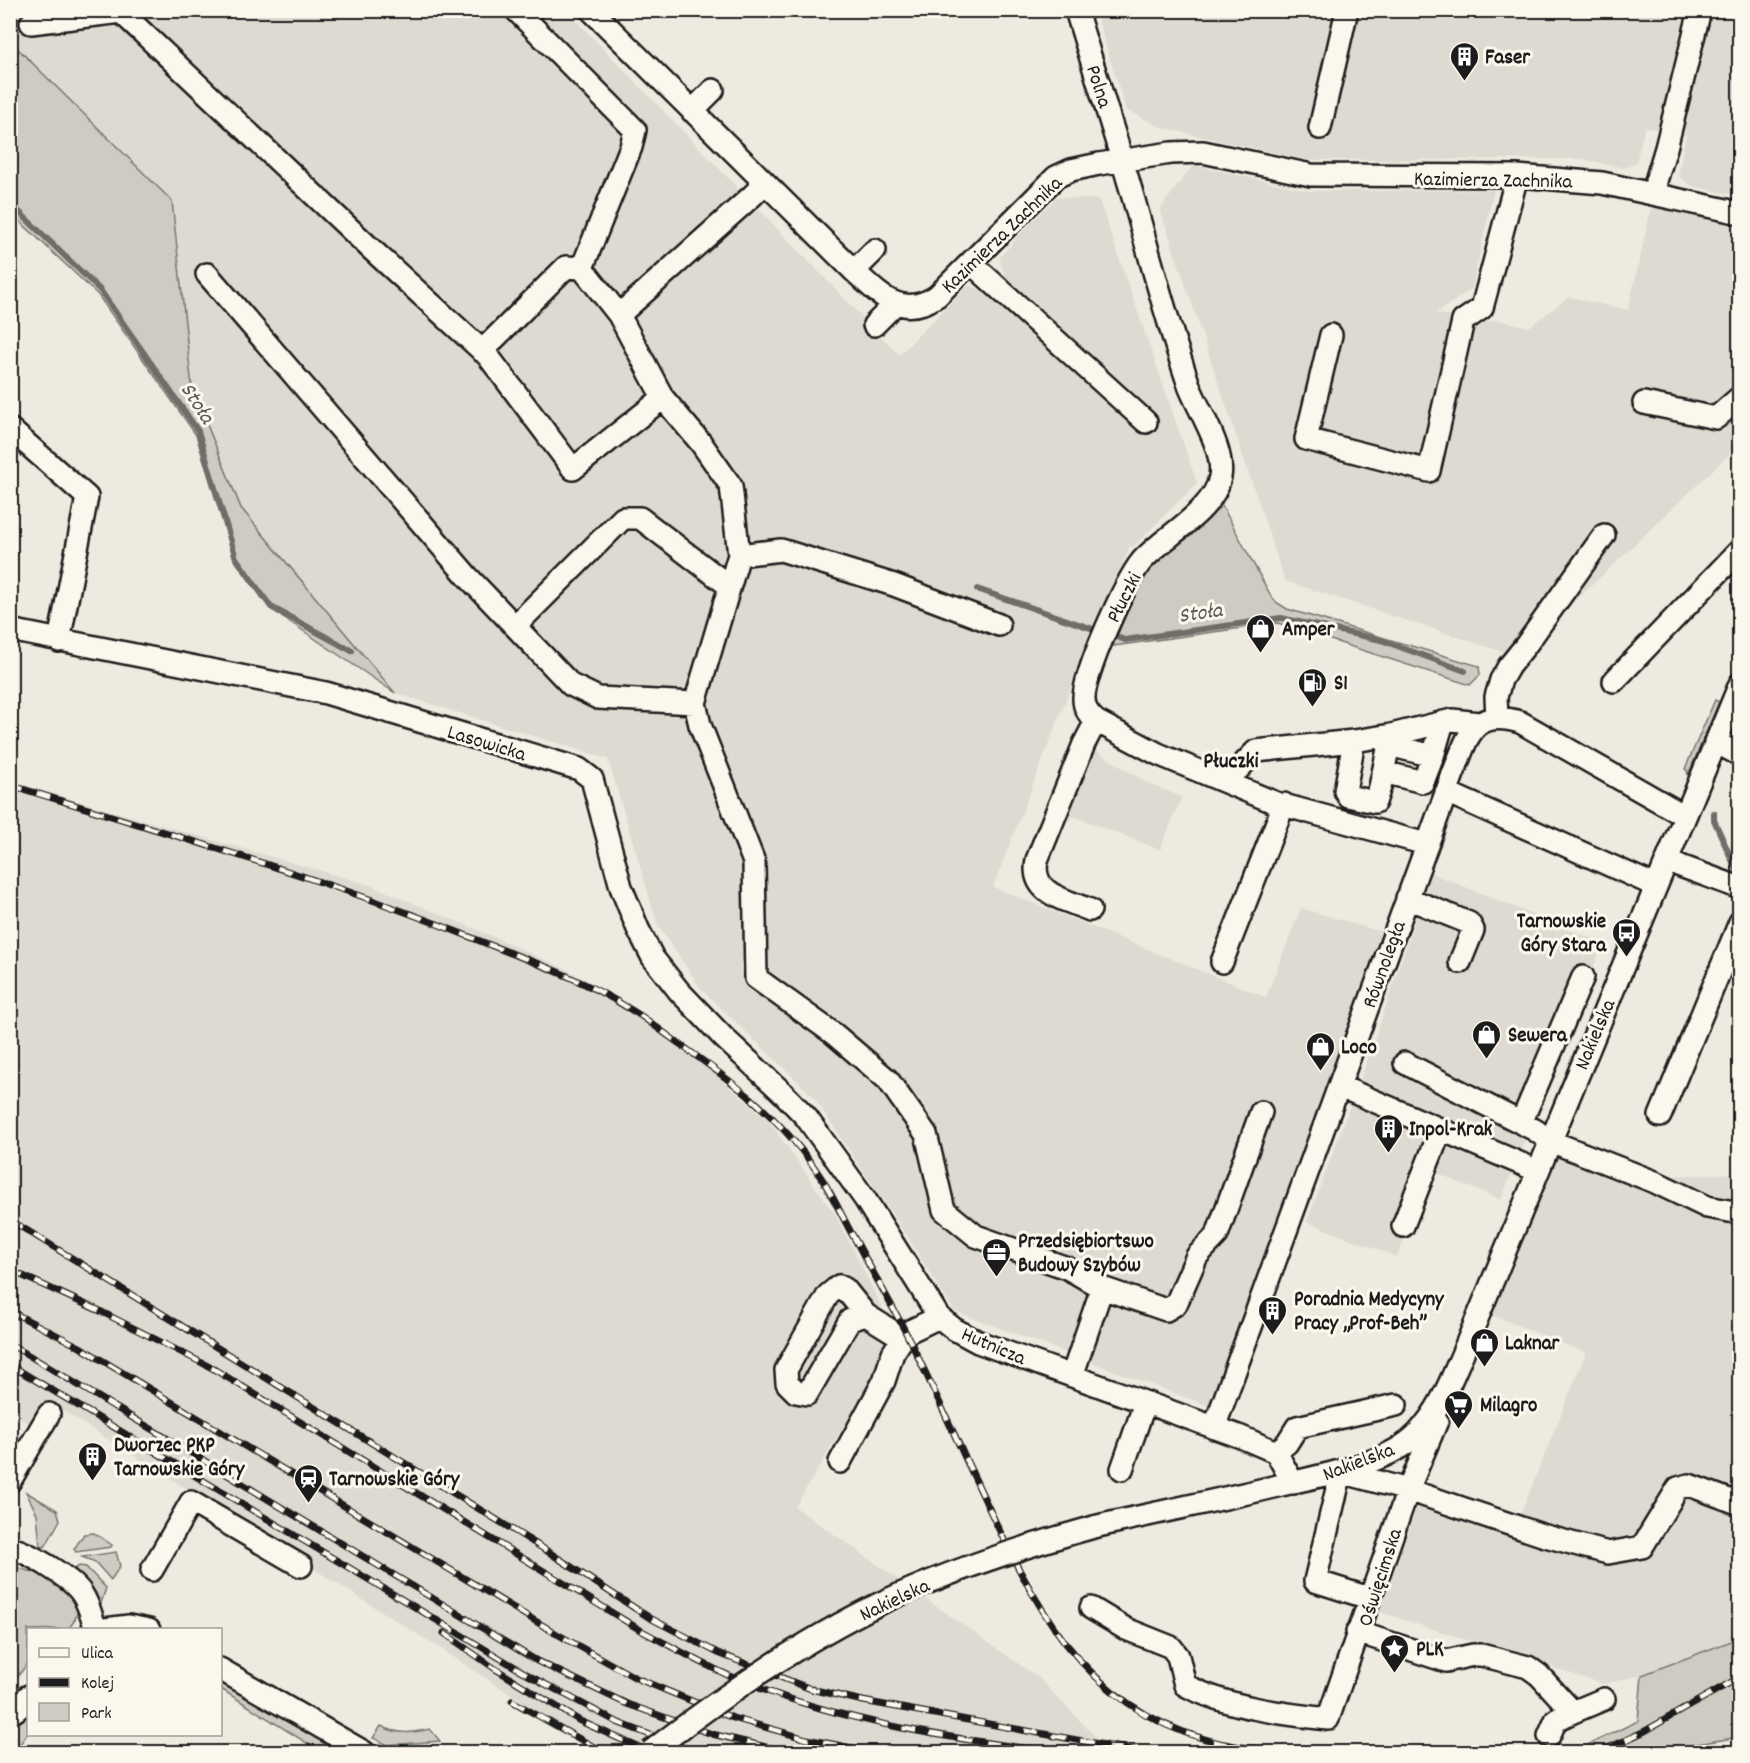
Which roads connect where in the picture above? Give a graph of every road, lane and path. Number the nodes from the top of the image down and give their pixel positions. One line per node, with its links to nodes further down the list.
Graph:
1 (516, 10): 17 (street)
2 (591, 10): 8 (street)
3 (1076, 10): 10 (street, Polna)
4 (1347, 10): 9 (street)
5 (1700, 10): 13 (street)
6 (32, 23): 24 (street)
7 (713, 90): 8 (street)
8 (692, 111): 12 (street)
9 (1320, 128)
10 (1123, 161): 11 (street, Kazimierza Zachnika); 16 (street, Kazimierza Zachnika); 42 (street, Płuczki)
11 (1517, 176): 13 (street, Kazimierza Zachnika); 23 (street)
12 (765, 183): 18 (street); 21 (street)
13 (1654, 193): 14 (street, Kazimierza Zachnika)
14 (1740, 213)
15 (875, 249): 18 (street)
16 (971, 263): 20 (street, Kazimierza Zachnika); 28 (street)
17 (582, 268): 21 (street); 24 (street)
18 (854, 271): 20 (street)
19 (207, 274): 35 (street)
20 (895, 304): 22 (street)
21 (619, 315): 26 (street)
22 (874, 325)
23 (1331, 335)
24 (482, 351): 26 (street)
25 (1740, 397): 27 (street)
26 (663, 398): 32 (street)
27 (1644, 403)
28 (1146, 422)
29 (10, 429): 37 (street)
30 (1604, 536): 41 (street)
31 (1740, 550): 38 (street)
32 (739, 555): 33 (street); 34 (street)
33 (729, 586): 35 (street); 40 (street)
34 (999, 625)
35 (515, 626): 40 (street)
36 (10, 630): 37 (street, Lasowicka)
37 (58, 640): 65 (street, Lasowicka)
38 (1614, 681)
39 (1740, 684): 45 (street, Nakielska)
40 (695, 703): 74 (street)
41 (1488, 720): 43 (street); 50 (street, Równoległa); 52 (street)
42 (1096, 722): 49 (street); 58 (street)
43 (1443, 723): 46 (street); 48 (street)
44 (1354, 741): 46 (street); 46 (street); 49 (street)
45 (1715, 742): 47 (street); 52 (street, Nakielska)
46 (1387, 752): 48 (street); 48 (street)
47 (1740, 755)
48 (1431, 763)
49 (1226, 782): 51 (street)
50 (1446, 792): 53 (street, Równoległa); 55 (street)
51 (1284, 804): 53 (street); 60 (street)
52 (1684, 816): 54 (street, Nakielska)
53 (1426, 844): 57 (street, Równoległa)
54 (1667, 861): 55 (street, Nakielska); 56 (street)
55 (1656, 886): 70 (street, Nakielska)
56 (1740, 888)
57 (1407, 898): 61 (street); 64 (street, Równoległa)
58 (1090, 910)
59 (1740, 922): 67 (street)
60 (1222, 962)
61 (1460, 962)
62 (1582, 977): 68 (street)
63 (1406, 1063): 68 (street)
64 (1339, 1086): 69 (street); 83 (street, Równoległa)
65 (783, 1093): 76 (street, Hutnicza)
66 (1261, 1112): 74 (street)
67 (1660, 1116)
68 (1521, 1122): 70 (street)
69 (1441, 1129): 71 (street); 73 (street)
70 (1550, 1141): 71 (street, Nakielska); 72 (street)
71 (1538, 1171): 79 (street, Nakielska)
72 (1740, 1213)
73 (1403, 1226)
74 (1102, 1288): 78 (street)
75 (866, 1315): 75 (street); 77 (street)
76 (939, 1317): 77 (street); 78 (street, Hutnicza)
77 (903, 1338): 85 (street)
78 (1072, 1376): 80 (street, Hutnicza)
79 (1442, 1400): 87 (street, Nakielska); 90 (street, Oświęcimska)
80 (1145, 1403): 83 (street, Hutnicza); 86 (street)
81 (1396, 1405): 84 (street)
82 (49, 1414): 88 (street)
83 (1214, 1428): 84 (street, Hutnicza)
84 (1276, 1452): 89 (street)
85 (840, 1462)
86 (1122, 1469)
87 (1341, 1472): 89 (street, Nakielska); 90 (street); 95 (street)
88 (10, 1481)
89 (1293, 1483): 108 (street, Nakielska, bridge)
90 (1408, 1490): 91 (street); 95 (street, Oświęcimska)
91 (1740, 1504)
92 (10, 1548): 97 (street)
93 (301, 1566): 94 (street)
94 (152, 1570)
95 (1368, 1598): 100 (street, Oświęcimska)
96 (1091, 1608): 100 (street)
97 (97, 1628)
98 (108, 1628): 99 (street)
99 (142, 1628)
100 (1358, 1632): 104 (street, Oświęcimska)
101 (222, 1671): 107 (street)
102 (27, 1697): 105 (street)
103 (1604, 1699): 104 (street)
104 (1574, 1712): 106 (street)
105 (10, 1714)
106 (1549, 1736)
107 (364, 1752)
108 (650, 1752)

